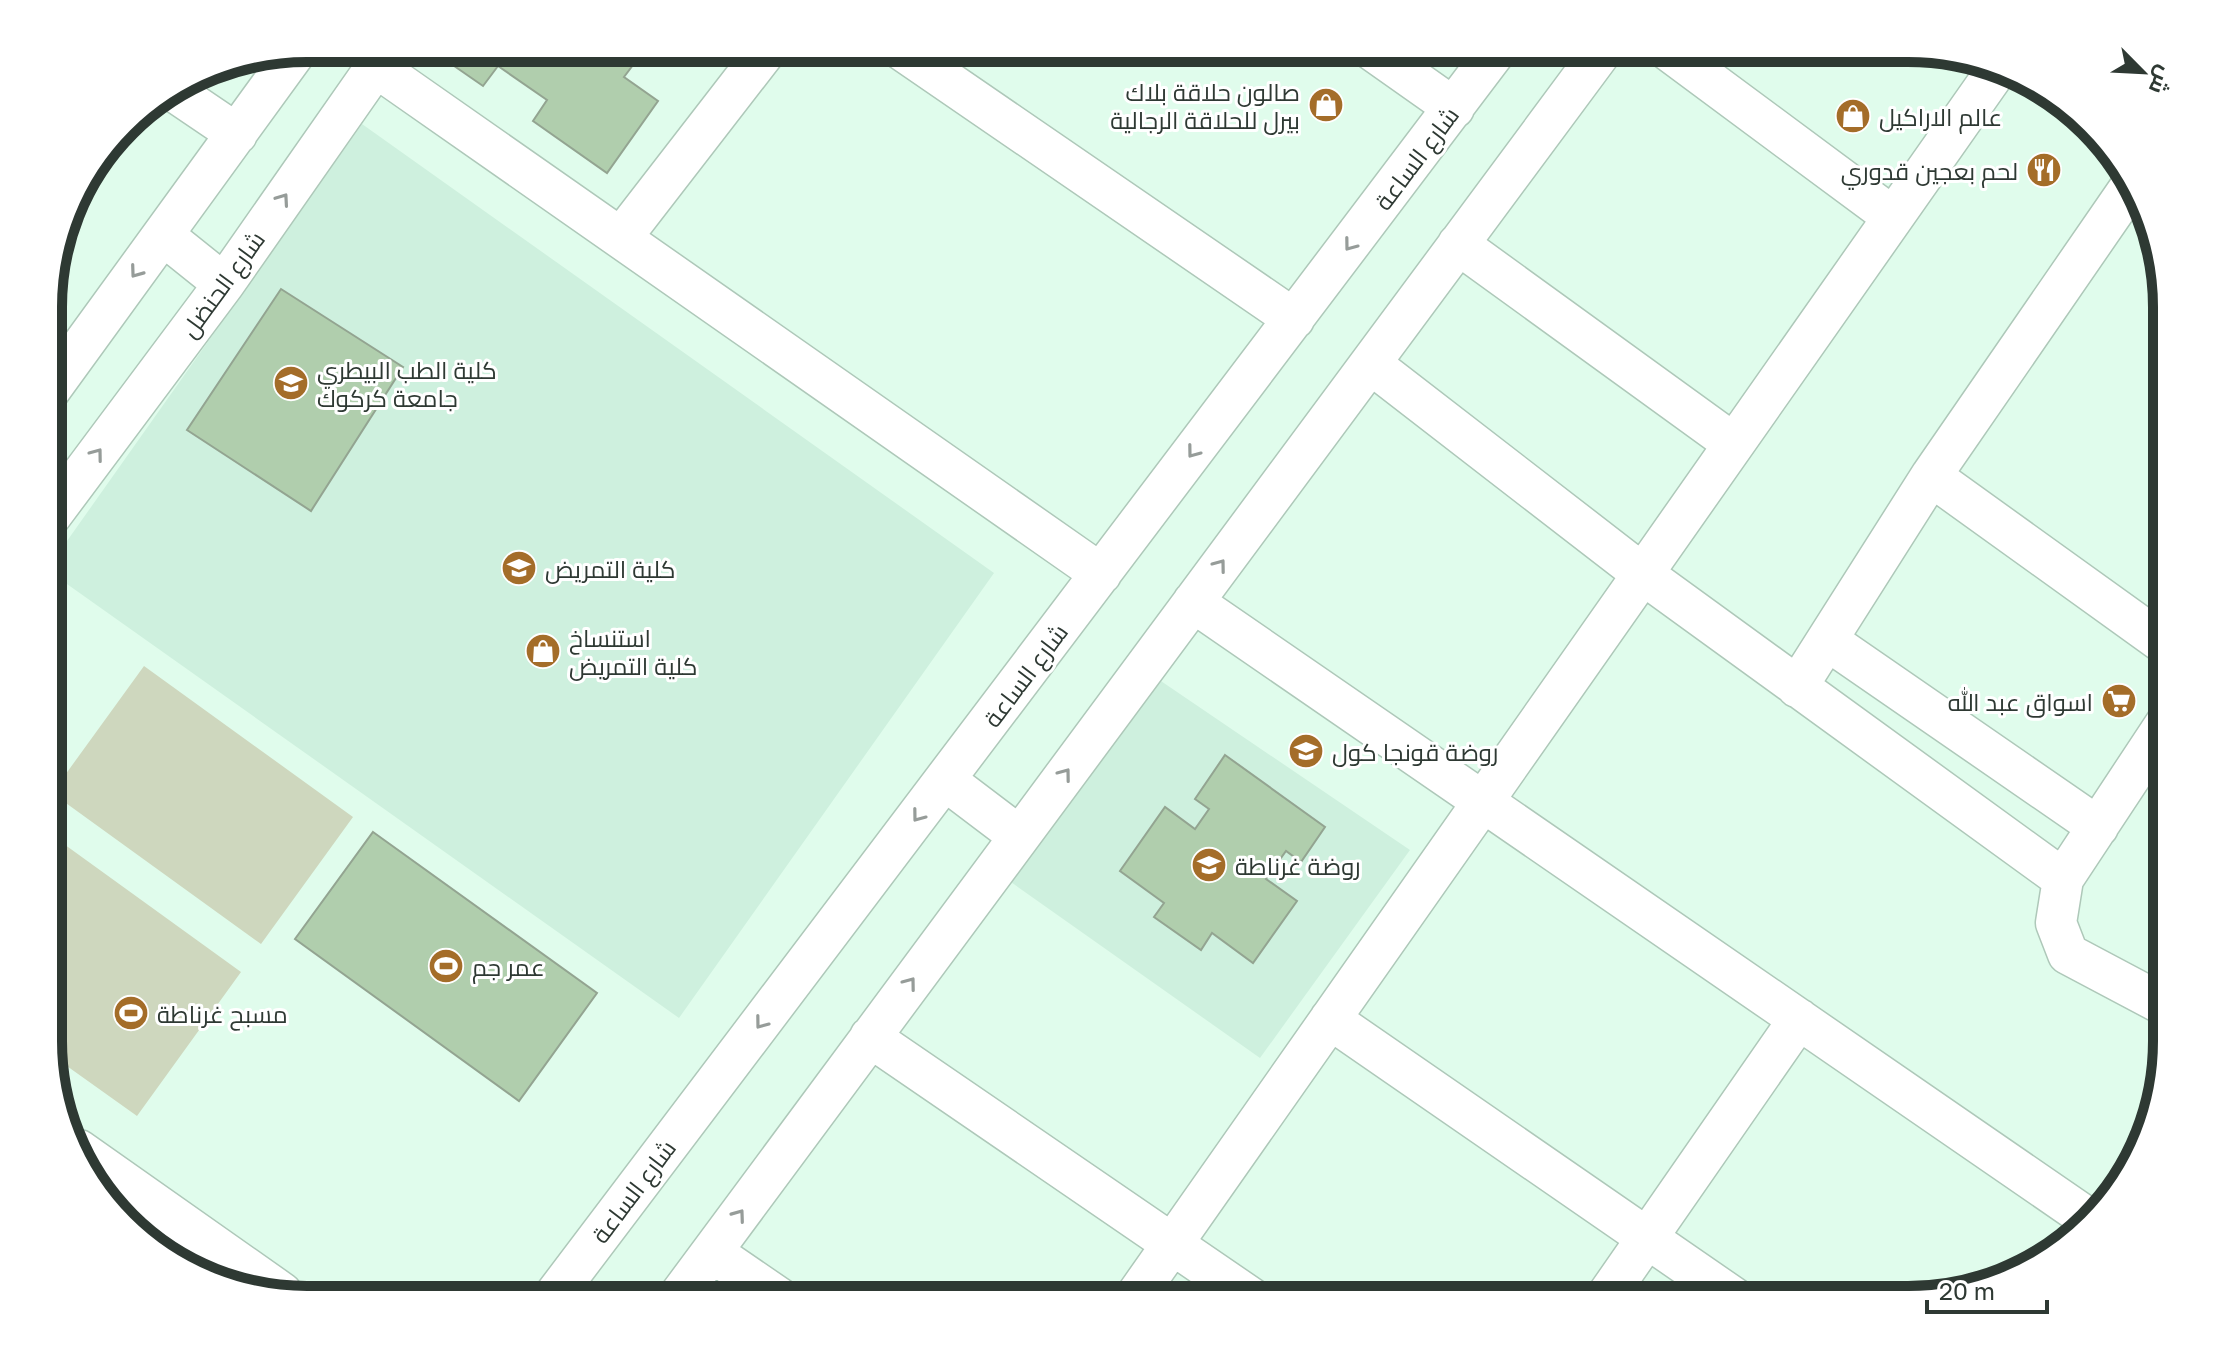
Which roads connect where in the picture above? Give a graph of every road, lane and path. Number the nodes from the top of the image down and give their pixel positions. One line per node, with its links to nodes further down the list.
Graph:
1 (1389, 62): 12 (street)
2 (1488, 62): 12 (street, شارع الساعة)
3 (1593, 62): 18 (street)
4 (1684, 62): 15 (street)
5 (287, 63): 13 (street)
6 (378, 63): 19 (street, شارع الحنضل, one-way to 6)
7 (390, 63): 17 (street)
8 (757, 63): 17 (street)
9 (920, 63): 20 (street)
10 (1992, 77): 15 (street)
11 (182, 97): 13 (street)
12 (1454, 108): 20 (street, شارع الساعة, one-way to 20)
13 (237, 134): 16 (street)
14 (2125, 194): 24 (street)
15 (1893, 217): 23 (street)
16 (163, 235): 19 (street); 22 (street, one-way to 22)
17 (621, 238): 27 (street)
18 (1458, 244): 21 (street); 23 (street)
19 (224, 284): 25 (street, شارع الحنضل, one-way to 19)
20 (1294, 319): 27 (street, شارع الساعة, one-way to 27)
21 (1371, 364): 26 (street); 28 (street, one-way to 21)
22 (62, 368)
23 (1734, 444): 26 (street)
24 (1931, 476): 29 (street); 30 (street)
25 (62, 501)
26 (1640, 572): 31 (street); 34 (street)
27 (1101, 574): 33 (street, شارع الساعة)
28 (1193, 602): 34 (street); 36 (street, one-way to 28)
29 (2152, 635)
30 (1827, 640): 31 (street); 35 (street)
31 (1797, 687): 37 (street)
32 (2152, 744): 35 (street)
33 (945, 780): 36 (street); 52 (street, شارع الساعة, one-way to 52)
34 (1484, 801): 39 (street); 40 (street)
35 (2098, 827): 37 (street)
36 (1019, 836): 41 (street, one-way to 36)
37 (2063, 879): 38 (street)
38 (2152, 999)
39 (1330, 1019): 44 (street); 45 (street)
40 (1799, 1019): 43 (street); 44 (street)
41 (870, 1037): 45 (street); 46 (street, one-way to 41)
42 (93, 1160): 47 (street)
43 (2081, 1214)
44 (1647, 1238): 50 (street); 51 (street)
45 (1172, 1244): 48 (street); 49 (street)
46 (712, 1252): 53 (street); 54 (street)
47 (267, 1283)
48 (1143, 1285)
49 (1233, 1285)
50 (1614, 1285)
51 (1715, 1285)
52 (562, 1286)
53 (687, 1286)
54 (761, 1286)

